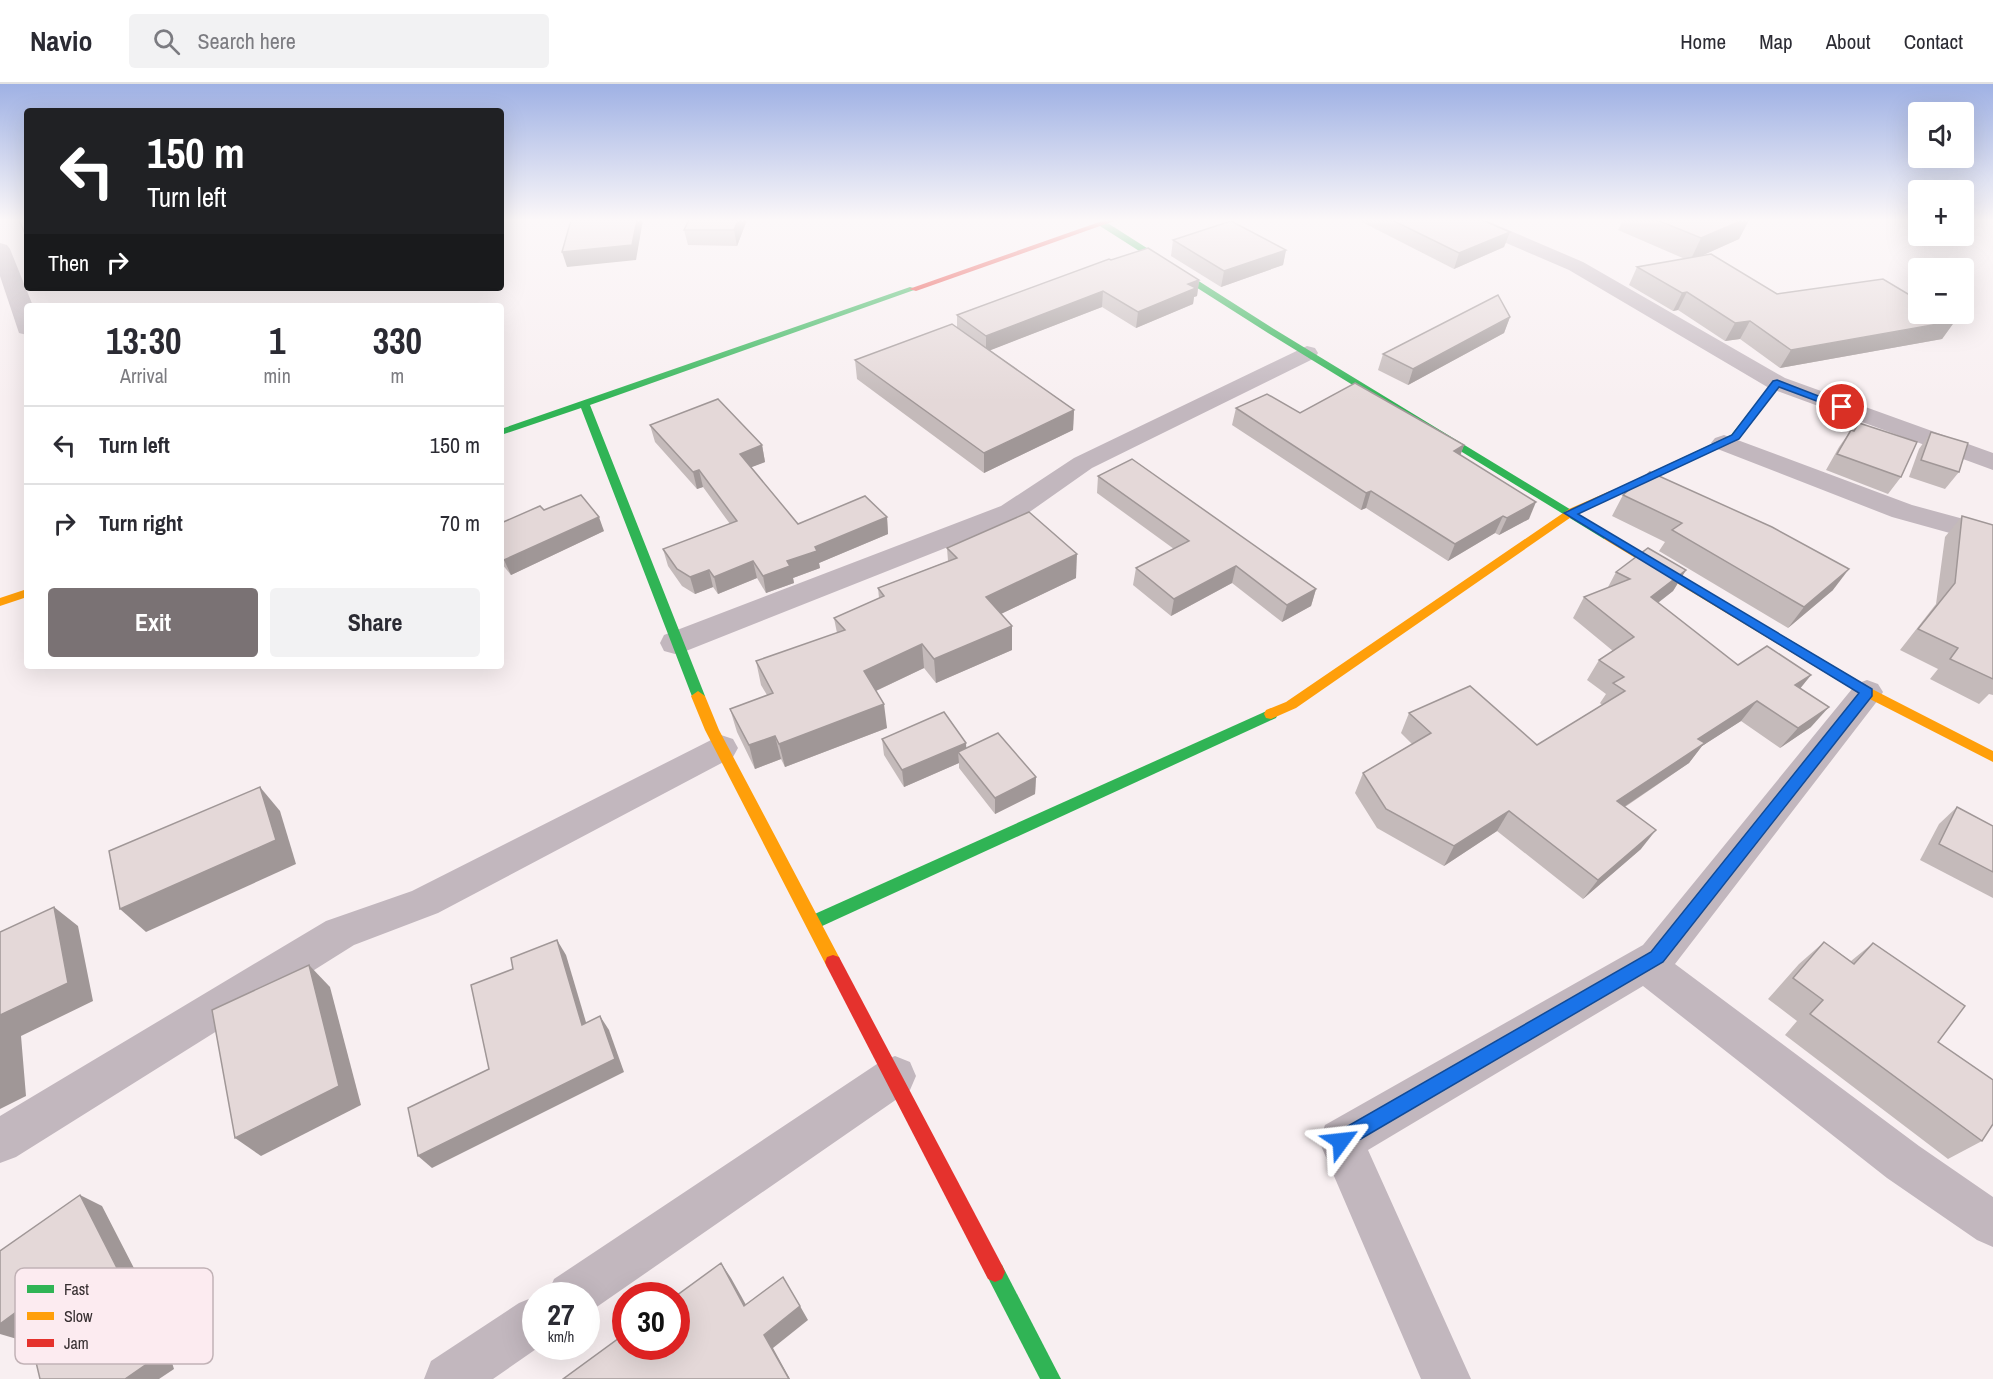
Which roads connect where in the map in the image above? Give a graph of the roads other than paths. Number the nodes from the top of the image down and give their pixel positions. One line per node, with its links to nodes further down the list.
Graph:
1 (12, 280): 5 (street)
2 (939, 280): 8 (street)
3 (1197, 280): 6 (street)
4 (1601, 280): 7 (street)
5 (24, 311)
6 (1307, 353): 12 (street); 16 (street)
7 (1777, 383): 10 (street); 11 (street)
8 (584, 403): 9 (street); 16 (street)
9 (504, 431)
10 (1724, 443): 12 (street); 13 (street)
11 (1993, 462)
12 (1569, 513): 17 (street); 20 (street)
13 (1993, 536)
14 (24, 594): 15 (street)
15 (0, 602)
16 (675, 643): 18 (street)
17 (1867, 692): 19 (street); 21 (street)
18 (722, 748): 20 (street); 23 (street)
19 (1993, 757)
20 (814, 922): 22 (street)
21 (1645, 964): 24 (street); 29 (street)
22 (895, 1076): 25 (street); 28 (street)
23 (0, 1141)
24 (1993, 1224)
25 (592, 1282)
26 (522, 1329): 27 (street)
27 (449, 1379)
28 (1051, 1379)
29 (1446, 1379)

